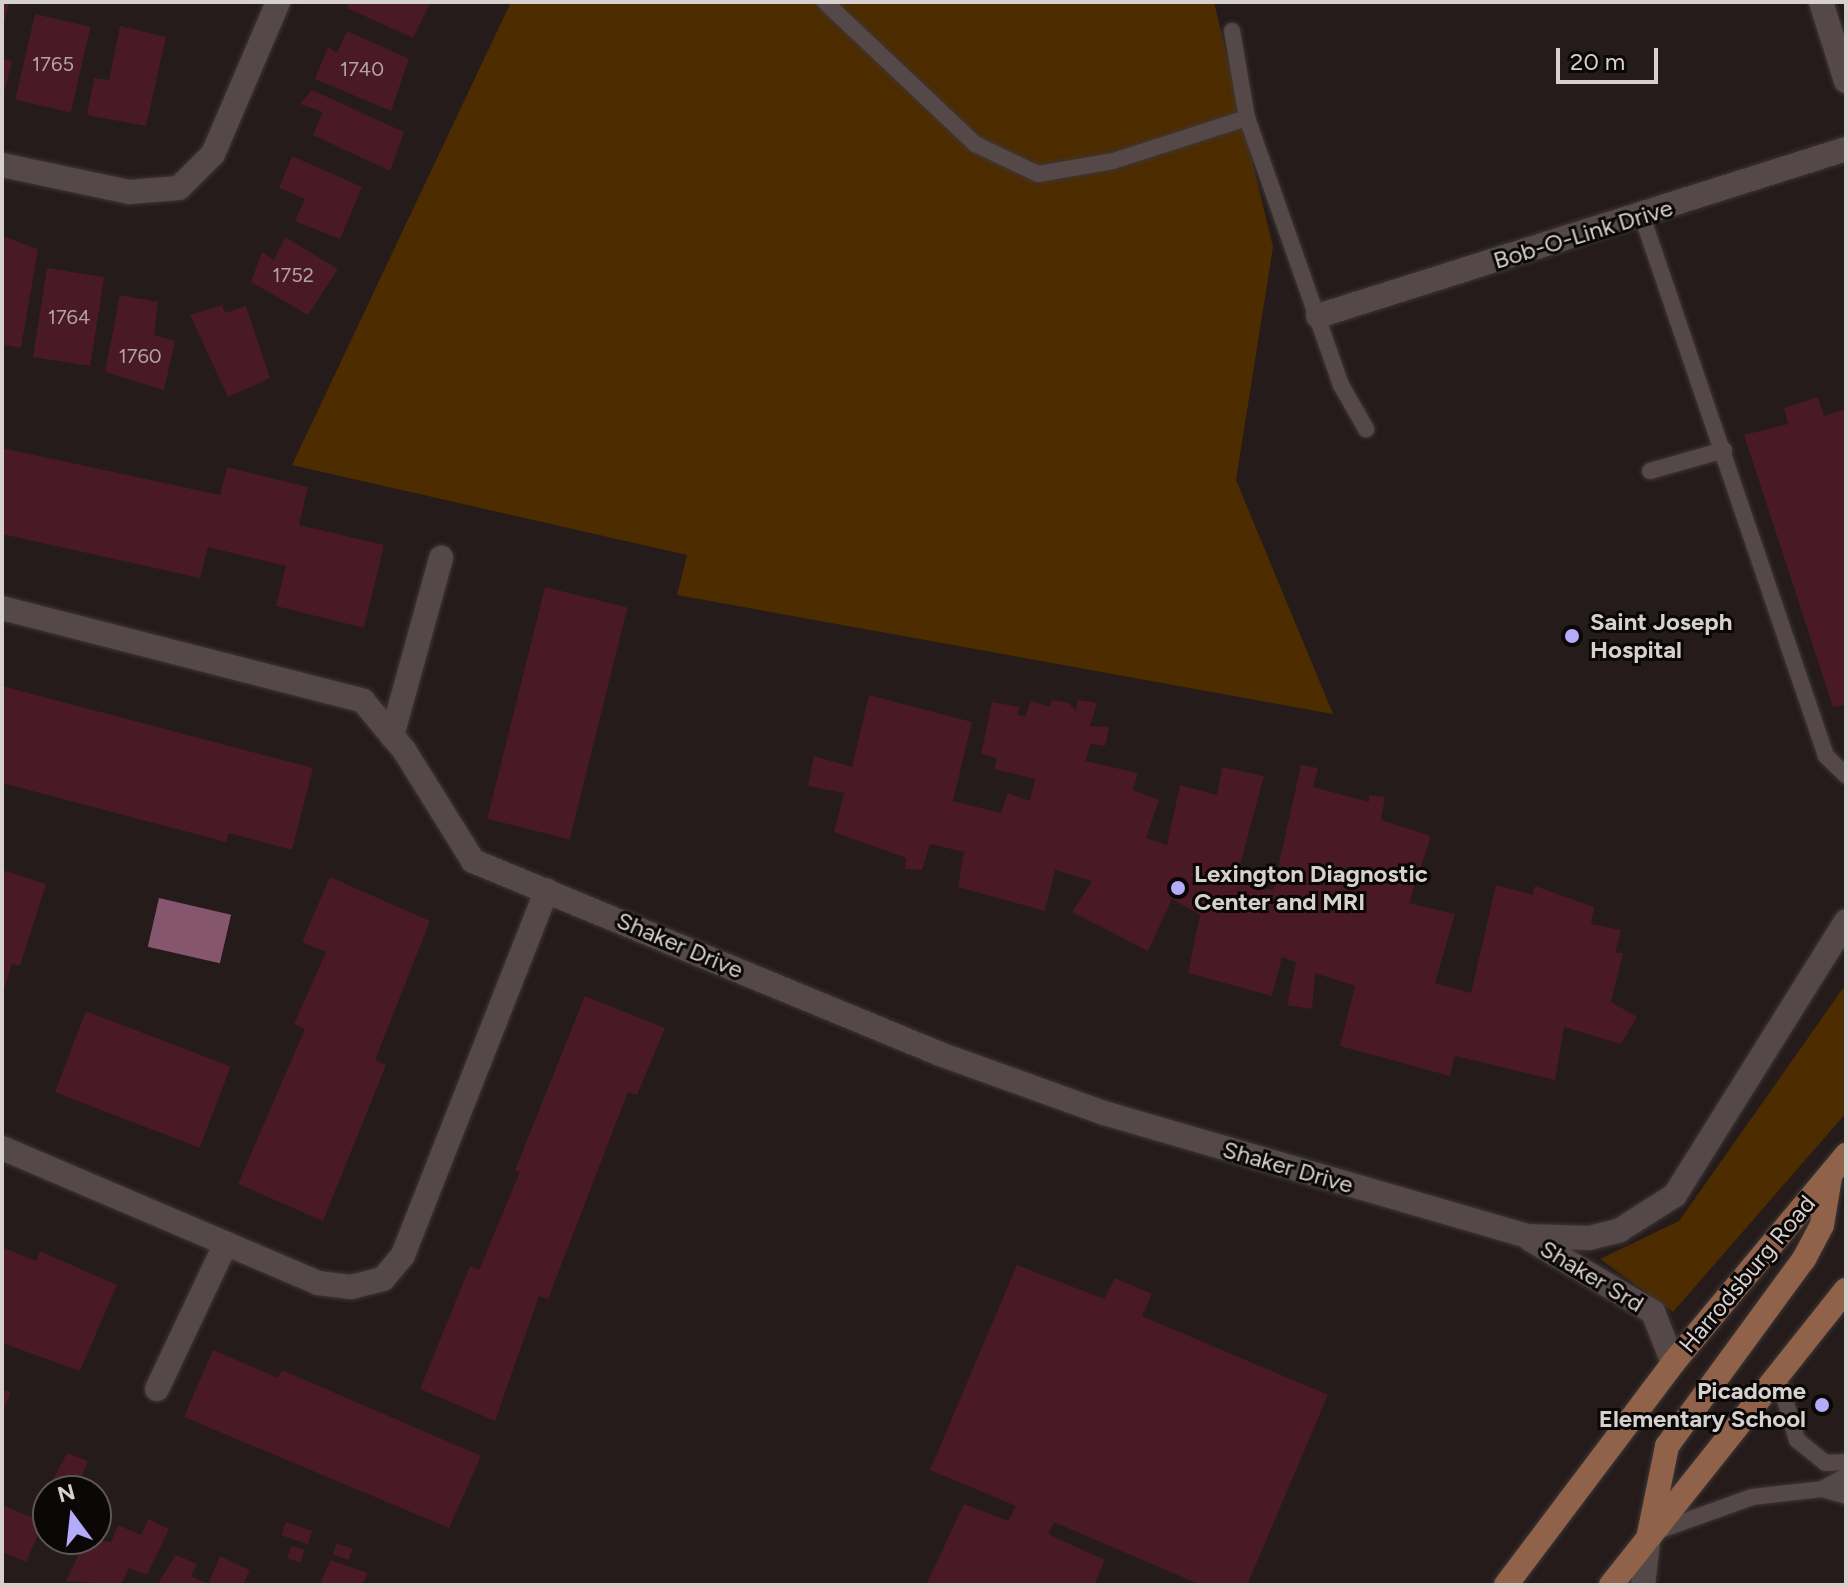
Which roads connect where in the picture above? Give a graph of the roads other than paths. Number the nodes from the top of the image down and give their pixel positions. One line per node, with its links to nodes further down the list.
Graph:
1 (278, 2): 8 (street)
2 (825, 2): 6 (lane)
3 (1821, 2): 5 (street)
4 (1232, 31): 6 (lane)
5 (1846, 81)
6 (1247, 118): 10 (lane)
7 (1846, 149): 9 (street, Bob-O-Link Drive)
8 (2, 165)
9 (1642, 216): 10 (street, Bob-O-Link Drive); 12 (lane)
10 (1318, 316): 11 (lane)
11 (1366, 429)
12 (1724, 450): 13 (lane); 17 (lane)
13 (1650, 471)
14 (441, 558): 16 (street)
15 (2, 608): 16 (street, Shaker Drive)
16 (392, 736): 18 (street, Shaker Drive)
17 (1846, 775)
18 (547, 890): 22 (street, Shaker Drive); 23 (street)
19 (1846, 921): 22 (street, Shaker Drive)
20 (2, 1148): 23 (street)
21 (1838, 1164): 25 (main road, Harrodsburg Road); 32 (main road)
22 (1526, 1236): 25 (street, Shaker Srd)
23 (226, 1243): 27 (street)
24 (1846, 1290): 26 (main road)
25 (1673, 1363): 33 (main road, Harrodsburg Road)
26 (1778, 1376): 28 (lane); 32 (main road)
27 (157, 1389)
28 (1846, 1462)
29 (1846, 1476): 30 (lane)
30 (1822, 1489): 31 (lane); 32 (lane)
31 (1846, 1496)
32 (1649, 1534): 34 (main road); 35 (street)
33 (1506, 1585)
34 (1611, 1585)
35 (1643, 1585)

